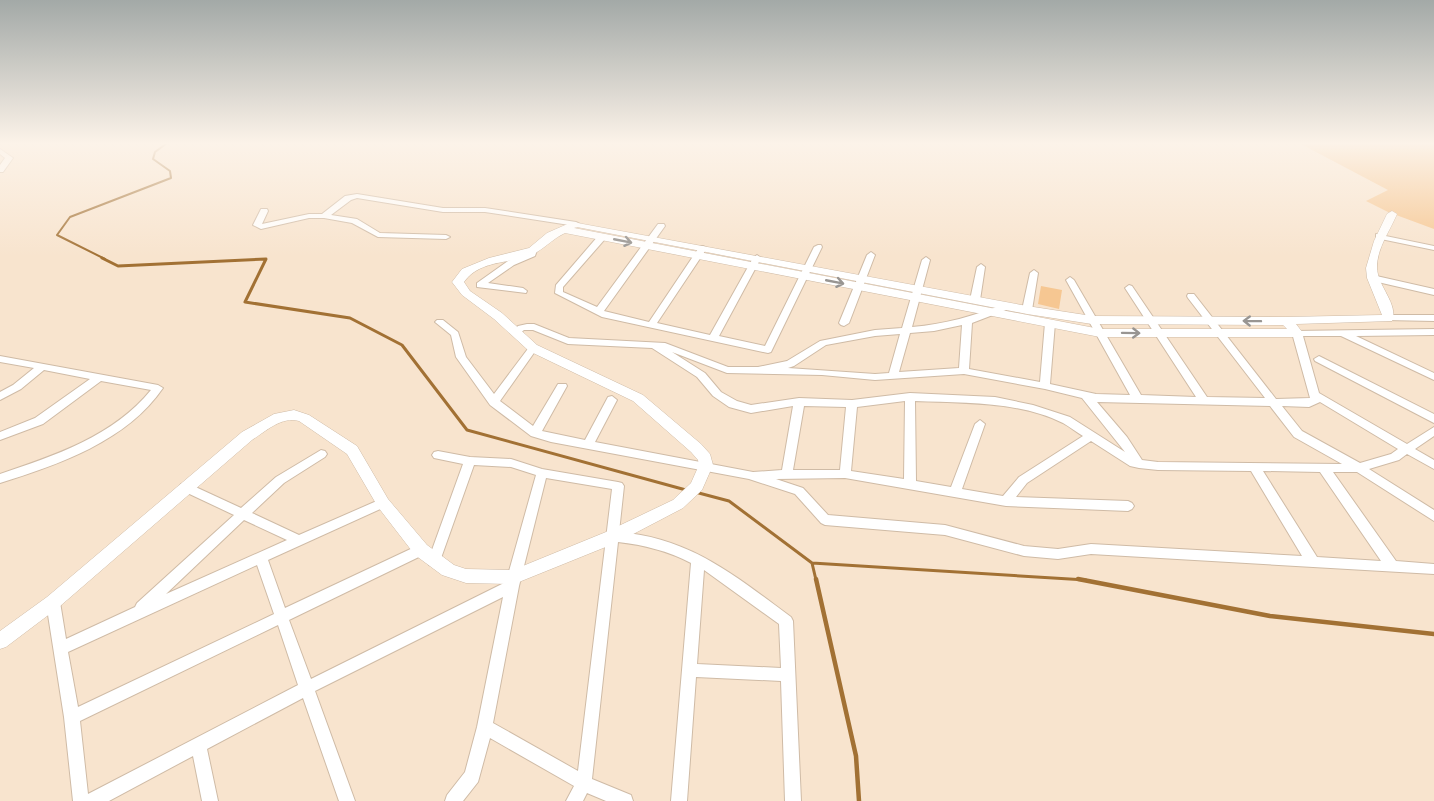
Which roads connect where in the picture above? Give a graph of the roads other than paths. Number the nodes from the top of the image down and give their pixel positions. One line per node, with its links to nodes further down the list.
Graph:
1 (264, 211): 3 (street)
2 (1392, 214): 6 (street)
3 (324, 216): 5 (street); 7 (street)
4 (662, 226): 9 (street)
5 (571, 227): 8 (street); 9 (street); 12 (street)
6 (1379, 236): 11 (street); 20 (street)
7 (446, 237)
8 (602, 237): 9 (street, one-way to 9); 31 (street)
9 (650, 242): 13 (street); 31 (street)
10 (818, 247): 18 (street)
11 (1434, 248)
12 (533, 250): 24 (street); 48 (street)
13 (701, 252): 16 (street); 43 (street)
14 (871, 255): 22 (street)
15 (926, 260): 26 (street)
16 (755, 262): 18 (street); 53 (street)
17 (981, 267): 28 (street)
18 (806, 272): 22 (street); 53 (street)
19 (1034, 273): 30 (street)
20 (1372, 278): 25 (street); 33 (street)
21 (1070, 280): 35 (street)
22 (860, 282): 26 (street); 41 (street)
23 (1130, 288): 36 (street)
24 (523, 291)
25 (1434, 292)
26 (916, 293): 28 (street); 32 (street); 44 (street)
27 (1191, 296): 38 (street)
28 (975, 300): 29 (street)
29 (1008, 306): 30 (street); 32 (street)
30 (1027, 310): 35 (street)
31 (598, 312): 43 (street)
32 (992, 312): 37 (street); 42 (street)
33 (1388, 318): 34 (street); 39 (street)
34 (1434, 318)
35 (1092, 320): 36 (street); 49 (street)
36 (1151, 320): 38 (street); 52 (street)
37 (967, 321): 44 (street); 61 (street)
38 (1210, 321): 39 (street, one-way to 38); 50 (street)
39 (1286, 321): 51 (street)
40 (440, 322): 74 (street)
41 (843, 323)
42 (1050, 323): 49 (street); 66 (street)
43 (651, 325): 53 (street)
44 (906, 331): 60 (street); 62 (street)
45 (1340, 332): 46 (street); 51 (street); 63 (street)
46 (1413, 332): 47 (street); 54 (street)
47 (1434, 332)
48 (516, 333): 55 (street); 56 (street)
49 (1100, 333): 52 (street, one-way to 52); 71 (street)
50 (1219, 333): 51 (street); 52 (street); 76 (street)
51 (1297, 333): 67 (street)
52 (1160, 334): 72 (street)
53 (713, 338)
54 (1434, 341)
55 (655, 345): 60 (street); 75 (street)
56 (533, 348): 74 (street); 94 (street)
57 (0, 359): 59 (street)
58 (1319, 359): 78 (street)
59 (41, 368): 64 (street); 68 (street)
60 (758, 370): 62 (street)
61 (964, 370): 62 (street); 66 (street)
62 (893, 376)
63 (1434, 377)
64 (98, 378): 83 (street); 99 (street)
65 (562, 386): 81 (street)
66 (1045, 386): 69 (street)
67 (1315, 395): 76 (street); 85 (street)
68 (0, 396)
69 (1086, 396): 71 (street); 89 (street)
70 (910, 398): 77 (street); 82 (street); 100 (street)
71 (1137, 398): 72 (street)
72 (1203, 399): 76 (street)
73 (612, 400): 84 (street)
74 (494, 402): 81 (street)
75 (799, 402): 77 (street); 96 (street)
76 (1273, 402): 93 (street)
77 (852, 404): 97 (street)
78 (1434, 419)
79 (980, 423): 102 (street)
80 (1434, 431): 85 (street)
81 (535, 433): 84 (street)
82 (1092, 435): 89 (street); 103 (street)
83 (0, 436)
84 (588, 444): 94 (street)
85 (1407, 449): 90 (street); 93 (street)
86 (321, 454): 106 (street)
87 (438, 455): 88 (street)
88 (470, 461): 95 (street); 113 (street)
89 (1139, 464): 91 (street)
90 (1434, 465)
91 (1254, 467): 92 (street); 114 (street)
92 (1323, 467): 93 (street); 115 (street)
93 (1359, 468): 107 (street)
94 (704, 470): 98 (street); 108 (street)
95 (542, 472): 108 (street); 117 (street)
96 (787, 473): 97 (street); 98 (street)
97 (845, 474): 100 (street)
98 (750, 476): 114 (street)
99 (0, 479)
100 (910, 485): 102 (street)
101 (185, 487): 104 (street); 106 (street); 118 (street)
102 (955, 493): 103 (street)
103 (1006, 501): 105 (street)
104 (383, 503): 109 (street); 110 (street)
105 (1128, 506)
106 (243, 512): 109 (street); 119 (street)
107 (1434, 516)
108 (612, 537): 112 (street); 117 (street); 129 (street)
109 (300, 541): 111 (street)
110 (421, 550): 113 (street); 120 (street)
111 (261, 559): 119 (street); 120 (street)
112 (698, 559): 123 (street); 124 (street)
113 (434, 561): 117 (street)
114 (1313, 562): 115 (street)
115 (1393, 567): 116 (street)
116 (1431, 568)
117 (513, 581): 125 (street); 127 (street)
118 (53, 602): 121 (street); 122 (street)
119 (136, 612): 122 (street)
120 (281, 615): 125 (street); 126 (street)
121 (0, 641)
122 (62, 648): 126 (street)
123 (689, 670): 124 (street); 137 (street)
124 (788, 675): 138 (street)
125 (307, 688): 128 (street); 133 (street)
126 (72, 717): 130 (street)
127 (485, 728): 129 (street); 134 (street)
128 (198, 745): 131 (street); 132 (street)
129 (584, 783): 135 (street); 136 (street)
130 (81, 801)
131 (92, 801)
132 (210, 801)
133 (347, 801)
134 (453, 801)
135 (574, 801)
136 (625, 801)
137 (679, 801)
138 (793, 801)

